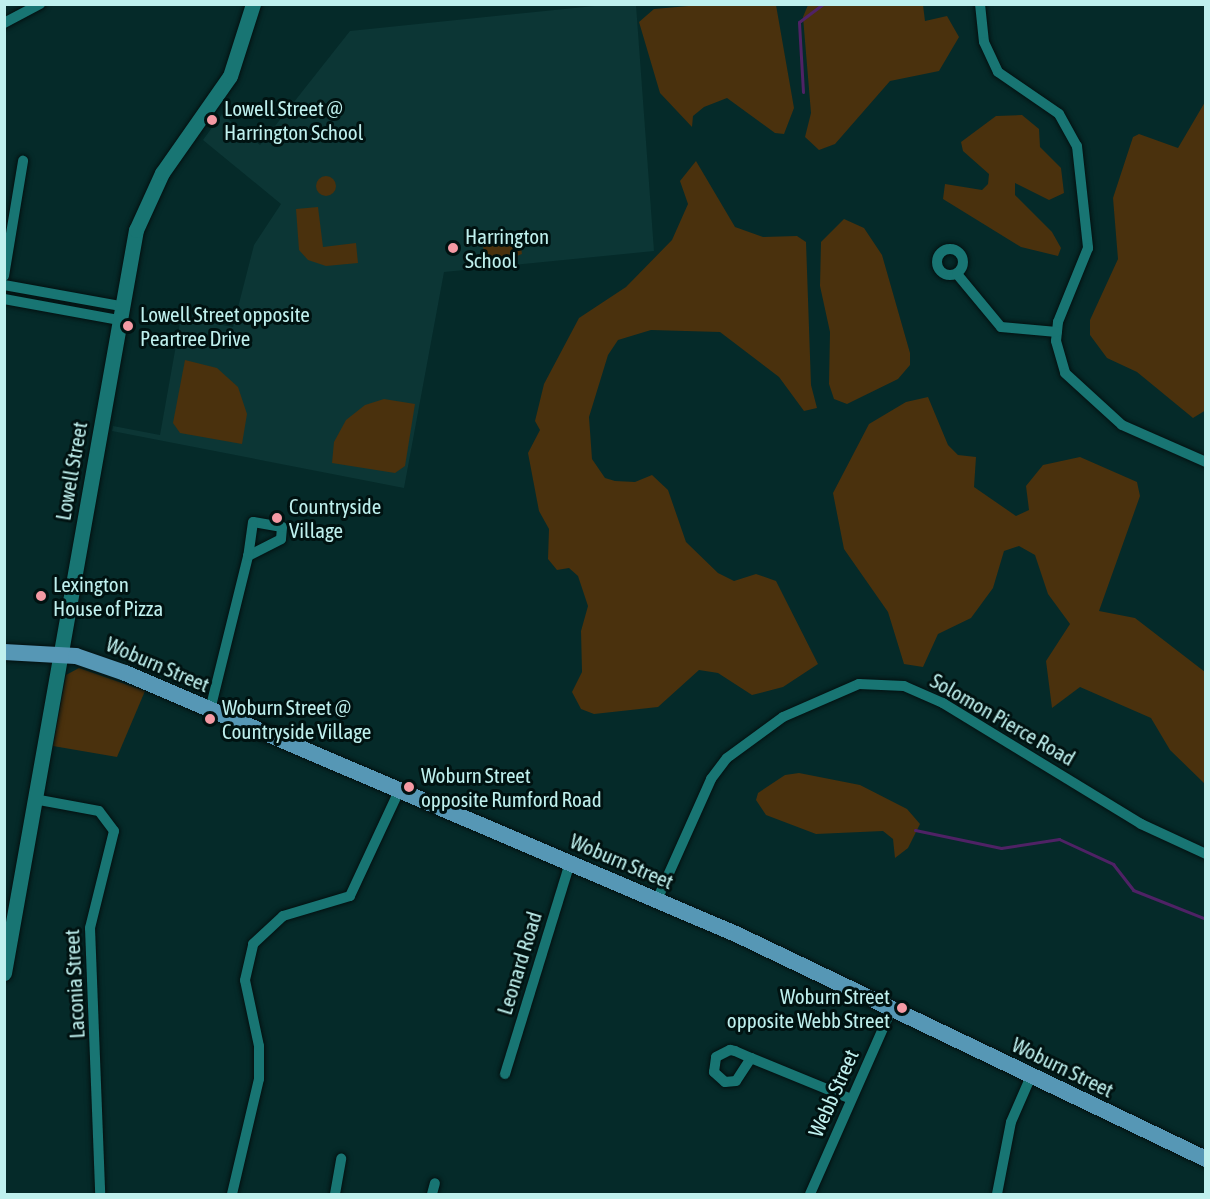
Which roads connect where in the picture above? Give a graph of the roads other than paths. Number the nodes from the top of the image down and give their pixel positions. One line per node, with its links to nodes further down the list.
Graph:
1 (40, 4): 4 (street)
2 (980, 4): 12 (street)
3 (254, 7): 11 (main road, Lowell Street)
4 (4, 23)
5 (22, 161): 6 (street)
6 (9, 222): 8 (street)
7 (957, 274): 12 (street)
8 (4, 276)
9 (4, 285): 11 (street)
10 (4, 299): 11 (street)
11 (119, 313): 16 (main road, Lowell Street)
12 (1057, 332): 13 (street)
13 (1206, 462)
14 (248, 556): 17 (street)
15 (4, 652): 16 (main road, Woburn Street)
16 (60, 655): 17 (main road, Woburn Street); 19 (main road, Lowell Street)
17 (210, 710): 18 (main road, Woburn Street)
18 (399, 791): 21 (main road, Woburn Street); 32 (street)
19 (34, 800): 23 (main road, Lowell Street); 31 (street, Laconia Street)
20 (1206, 854): 22 (street, Solomon Pierce Road)
21 (570, 863): 22 (main road, Woburn Street); 26 (street, Leonard Road)
22 (657, 900): 24 (main road, Woburn Street)
23 (4, 973)
24 (892, 1008): 27 (main road, Woburn Street); 28 (street, Webb Street)
25 (751, 1058): 28 (street)
26 (505, 1074)
27 (1031, 1076): 30 (main road, Woburn Street); 35 (street)
28 (851, 1099): 34 (street, Webb Street)
29 (341, 1159): 33 (street)
30 (1206, 1159)
31 (100, 1194)
32 (232, 1194)
33 (335, 1194)
34 (810, 1194)
35 (997, 1194)

